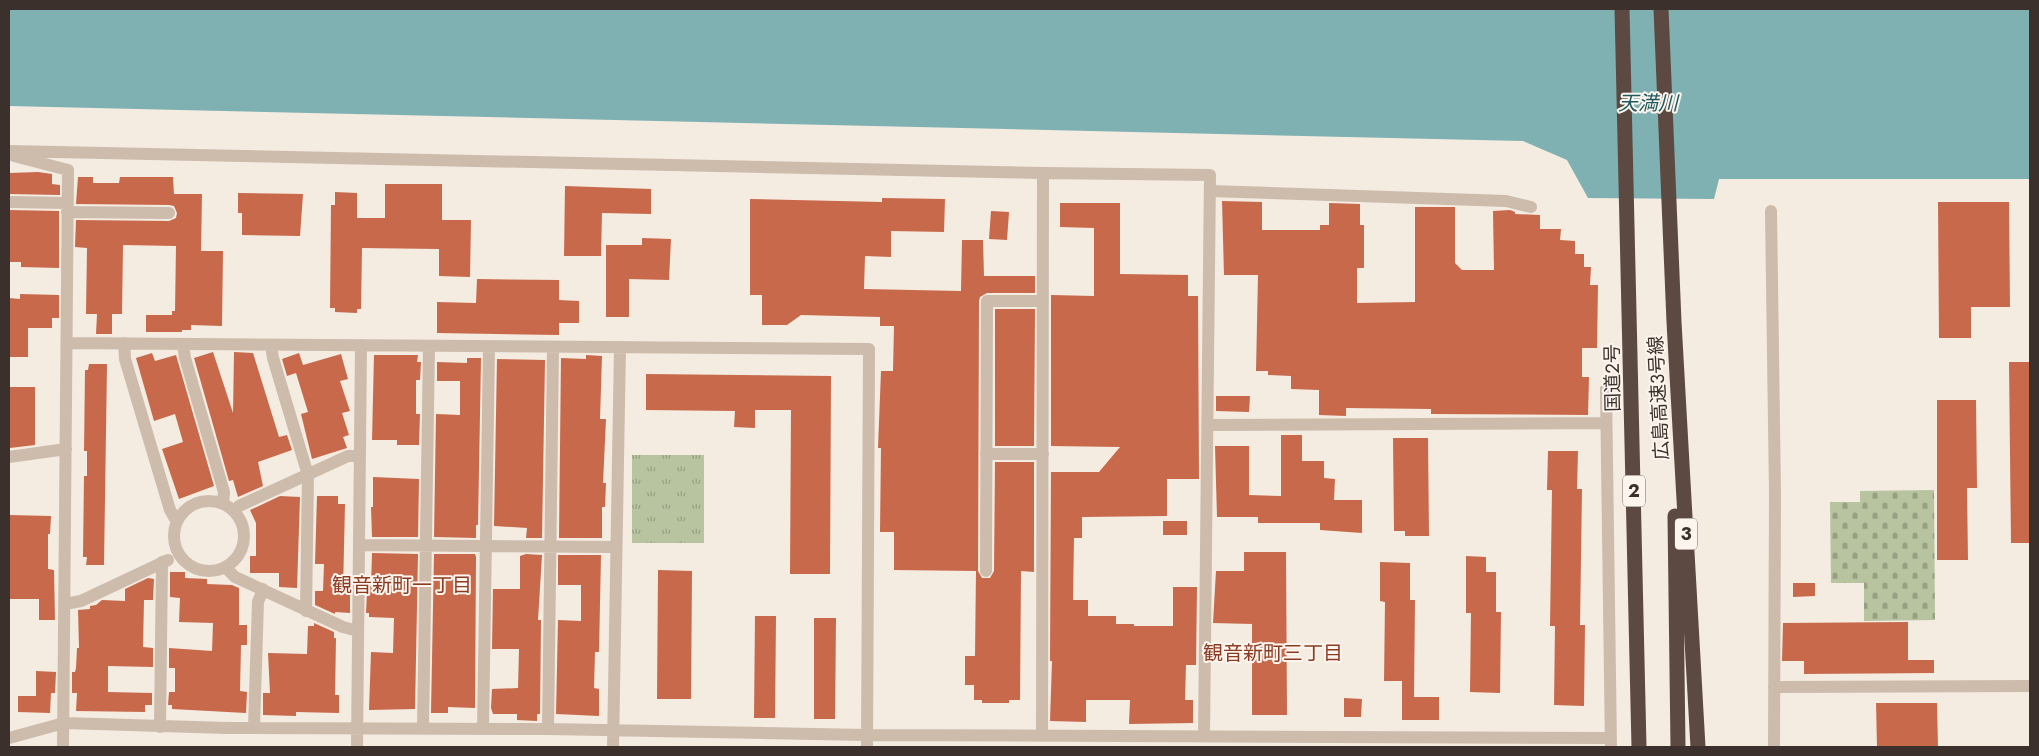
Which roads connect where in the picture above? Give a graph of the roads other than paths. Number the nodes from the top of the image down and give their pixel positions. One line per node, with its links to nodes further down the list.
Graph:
1 (1622, 9): 65 (highway, 国道2号 / 2)
2 (1661, 9): 12 (highway, 3)
3 (9, 153): 4 (street); 8 (street)
4 (1043, 174): 5 (street); 11 (street)
5 (1210, 191): 7 (street); 24 (street)
6 (9, 202): 8 (street)
7 (1530, 207)
8 (67, 208): 10 (street); 13 (street)
9 (1771, 211): 47 (street)
10 (169, 213)
11 (1043, 301): 26 (street); 27 (street)
12 (1674, 322): 66 (highway, 広島高速3号線 / 3); 67 (highway, 広島高速3号線 / 3)
13 (67, 343): 14 (street); 25 (street)
14 (124, 343): 15 (street); 32 (street)
15 (183, 344): 16 (street); 31 (street)
16 (271, 344): 17 (street); 30 (street)
17 (361, 345): 18 (street); 28 (street)
18 (429, 346): 19 (street); 34 (street)
19 (489, 347): 20 (street); 35 (street)
20 (553, 347): 21 (street); 36 (street)
21 (620, 347): 37 (street); 59 (street)
22 (1606, 389): 23 (street)
23 (1606, 423): 24 (street); 60 (street)
24 (1208, 425): 57 (street)
25 (66, 449): 29 (street); 43 (street)
26 (986, 454): 27 (street); 41 (street)
27 (1043, 454): 56 (street)
28 (360, 456): 30 (street); 33 (street)
29 (9, 458)
30 (308, 475): 31 (street); 44 (street)
31 (228, 507): 32 (street); 40 (street)
32 (177, 522): 38 (street)
33 (359, 545): 34 (street); 45 (street)
34 (425, 545): 35 (street); 51 (street)
35 (487, 546): 36 (street); 53 (street)
36 (549, 547): 37 (street); 54 (street)
37 (616, 547): 55 (street)
38 (179, 554): 39 (street); 40 (street)
39 (162, 562): 43 (street); 49 (street)
40 (226, 568): 42 (street)
41 (986, 571)
42 (263, 589): 44 (street); 50 (street)
43 (65, 604): 48 (street)
44 (306, 610): 45 (street)
45 (358, 631): 52 (street)
46 (2030, 686): 47 (street)
47 (1774, 687): 68 (street)
48 (64, 723): 49 (street); 58 (street); 62 (street)
49 (160, 727): 50 (street)
50 (254, 727): 52 (street)
51 (423, 728): 52 (street); 53 (street)
52 (357, 729): 63 (street)
53 (483, 729): 54 (street)
54 (548, 729): 55 (street)
55 (613, 731): 59 (street); 64 (street)
56 (1042, 736): 57 (street); 59 (street)
57 (1204, 736): 61 (street)
58 (9, 738)
59 (867, 741)
60 (1611, 742): 61 (street)
61 (1367, 743)
62 (63, 747)
63 (357, 747)
64 (613, 747)
65 (1639, 747)
66 (1678, 747)
67 (1698, 747)
68 (1774, 747)

